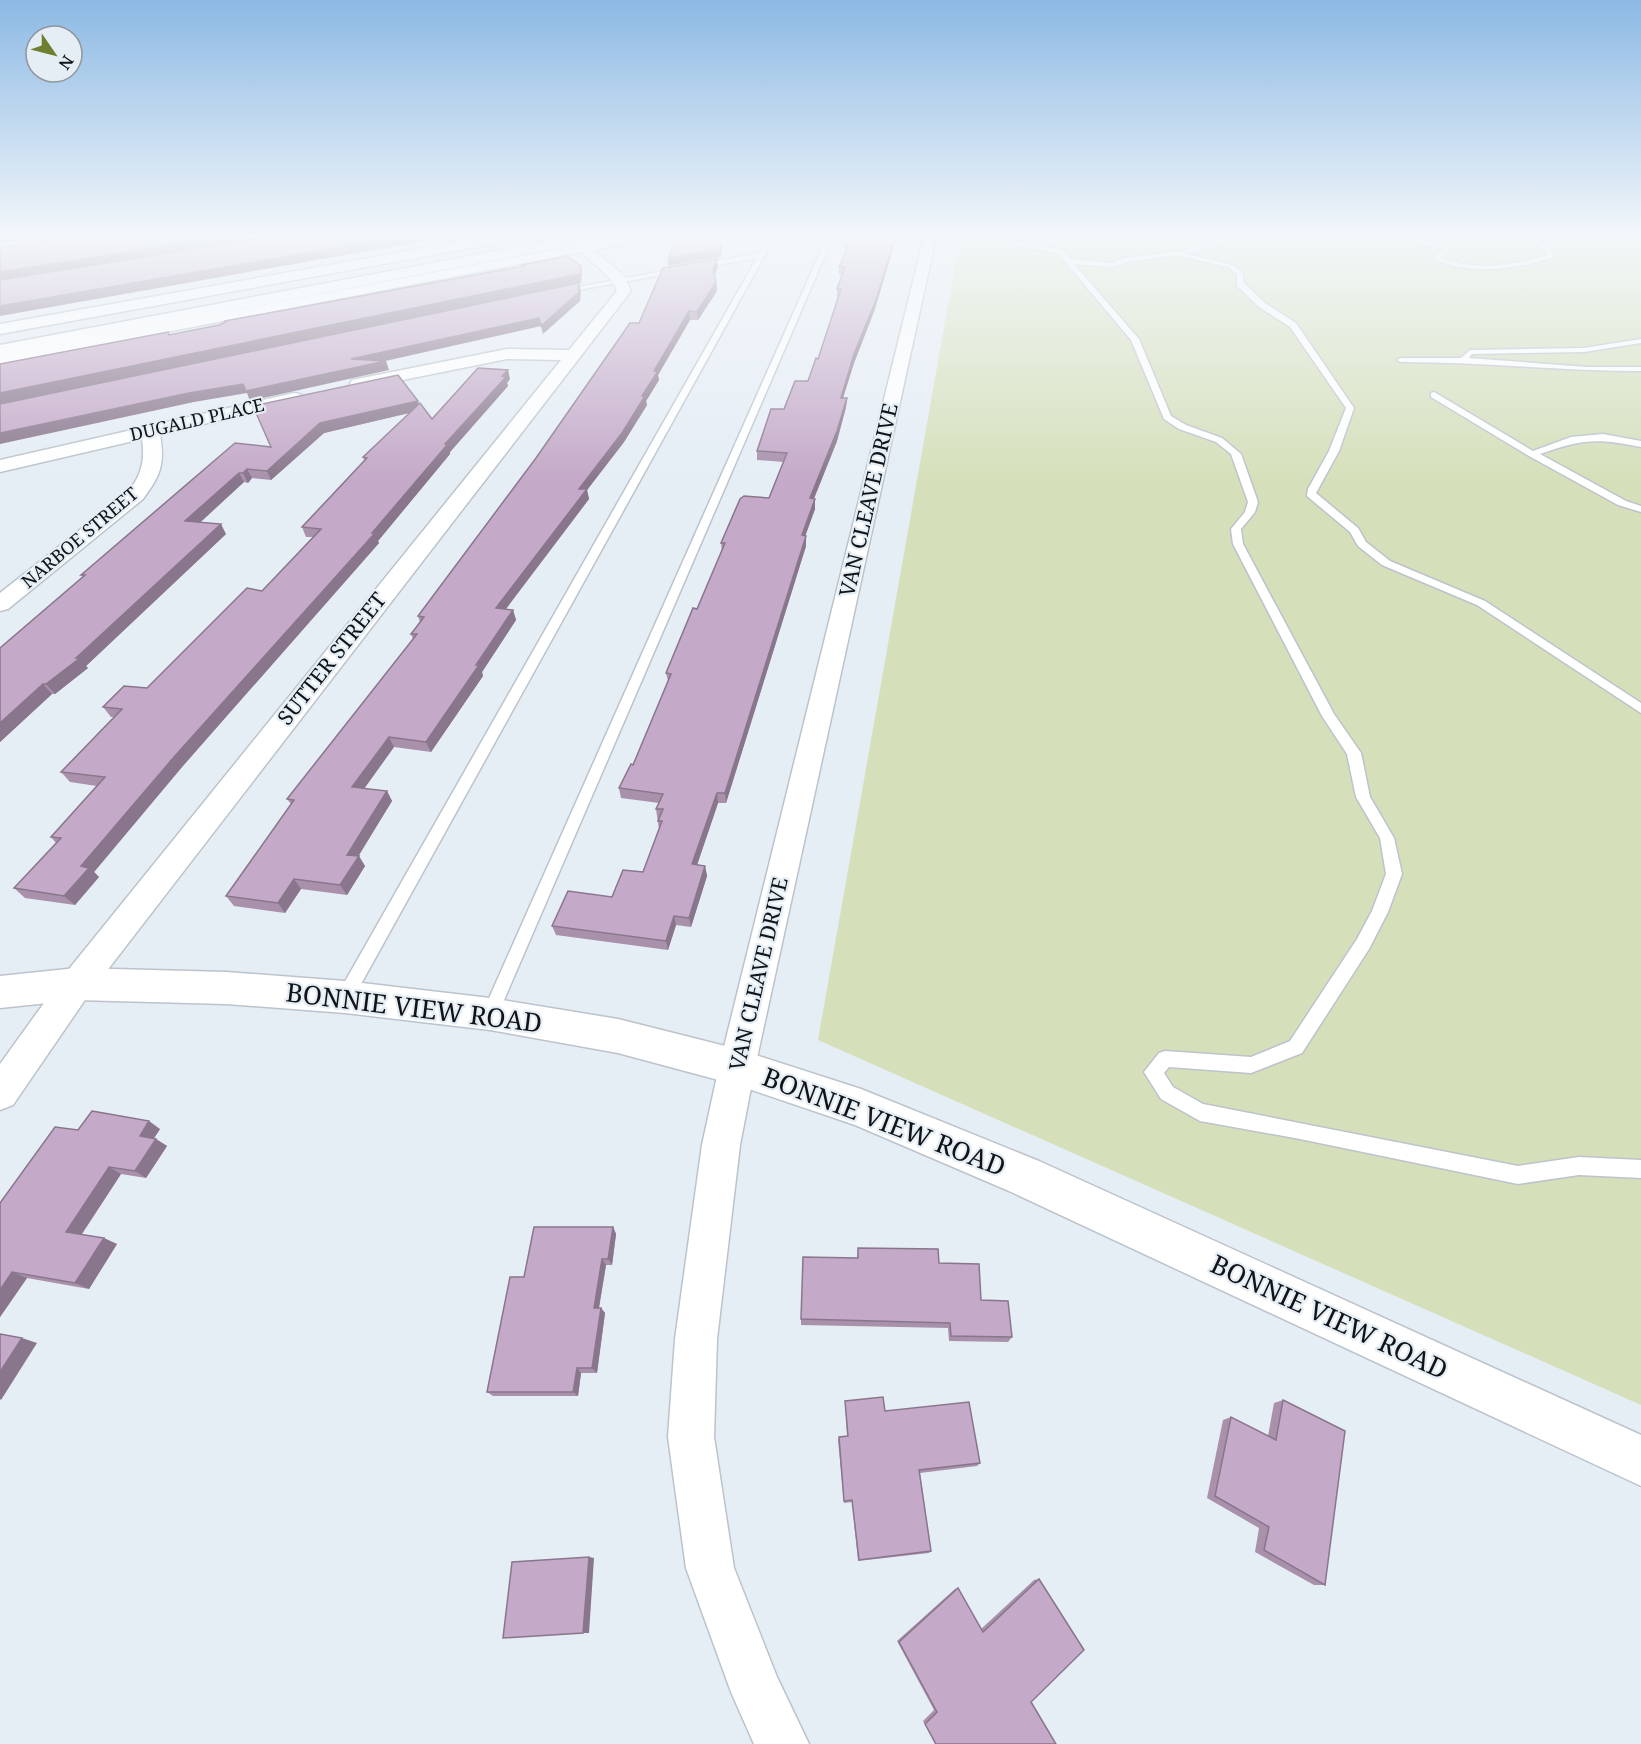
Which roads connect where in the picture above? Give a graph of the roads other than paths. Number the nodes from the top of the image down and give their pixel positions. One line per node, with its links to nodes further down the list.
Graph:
1 (54, 318): 11 (street)
2 (131, 318): 13 (main road)
3 (142, 318): 13 (main road)
4 (200, 318): 17 (street)
5 (601, 318): 16 (street, SUTTER STREET)
6 (726, 318): 33 (lane)
7 (794, 318): 34 (lane)
8 (911, 318): 35 (street, VAN CLEAVE DRIVE)
9 (1116, 318): 37 (lane)
10 (1285, 318): 30 (lane)
11 (0, 328)
12 (0, 337): 13 (main road)
13 (19, 340): 15 (main road)
14 (1641, 341): 19 (lane)
15 (0, 350)
16 (571, 354): 21 (street); 31 (street, SUTTER STREET)
17 (0, 359)
18 (1401, 360): 19 (lane)
19 (1462, 360): 20 (lane)
20 (1641, 369)
21 (336, 389)
22 (313, 394): 24 (street, DUGALD PLACE)
23 (1434, 395): 26 (lane)
24 (150, 431): 27 (street, DUGALD PLACE); 29 (street, NARBOE STREET)
25 (1641, 444): 26 (lane)
26 (1532, 454): 28 (lane)
27 (0, 466)
28 (1641, 509)
29 (0, 603)
30 (1641, 709)
31 (76, 984): 32 (main road, BONNIE VIEW ROAD); 33 (main road, BONNIE VIEW ROAD); 36 (street, SUTTER STREET)
32 (0, 992)
33 (345, 997): 34 (main road, BONNIE VIEW ROAD)
34 (490, 1014): 35 (main road, BONNIE VIEW ROAD)
35 (737, 1067): 38 (main road, BONNIE VIEW ROAD); 39 (street, VAN CLEAVE DRIVE)
36 (0, 1093)
37 (1641, 1168)
38 (1641, 1461)
39 (782, 1744)

